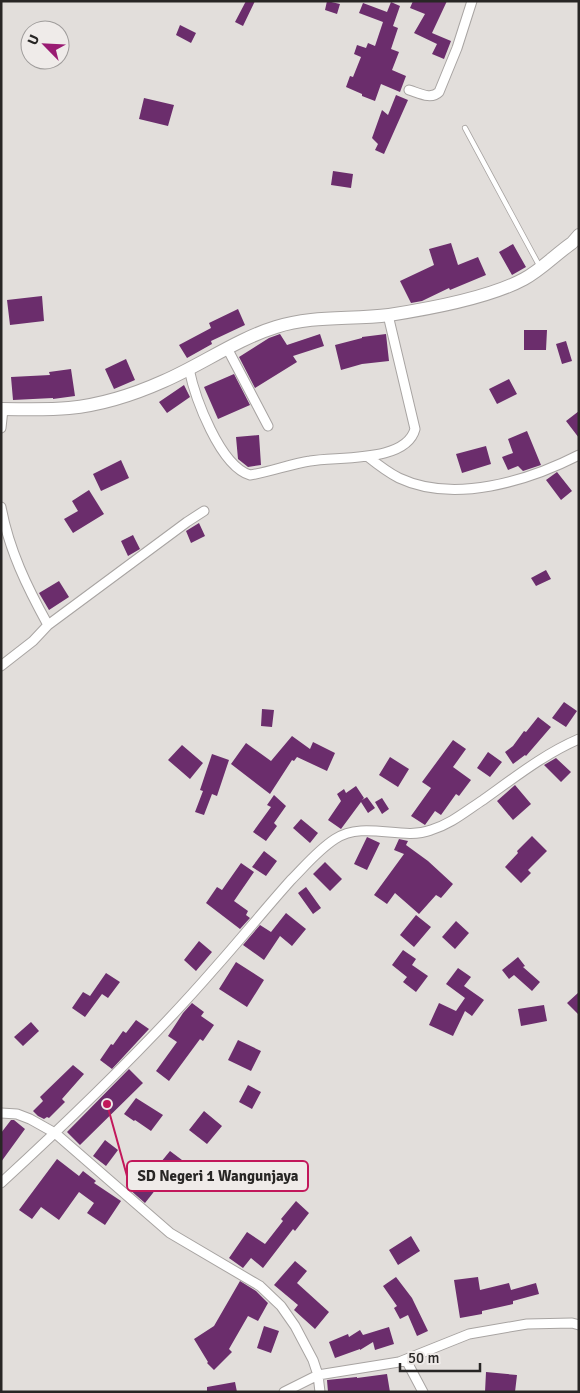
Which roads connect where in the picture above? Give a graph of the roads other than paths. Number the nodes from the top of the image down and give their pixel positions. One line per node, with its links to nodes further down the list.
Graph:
1 (472, 1): 2 (street)
2 (409, 90)
3 (465, 128): 5 (lane)
4 (579, 235): 5 (main road)
5 (540, 267): 6 (main road)
6 (388, 315): 7 (main road); 13 (street)
7 (228, 348): 8 (main road); 10 (street)
8 (189, 369): 9 (main road); 13 (street)
9 (2, 409): 11 (street)
10 (268, 426)
11 (1, 428)
12 (579, 455): 13 (street)
13 (367, 456)
14 (1, 507): 16 (street)
15 (204, 511): 16 (street)
16 (48, 626): 17 (street)
17 (1, 666)
18 (579, 739): 20 (street)
19 (1, 1112): 20 (street)
20 (55, 1133): 21 (street); 24 (street)
21 (1, 1183)
22 (579, 1325): 23 (street)
23 (406, 1360): 24 (street); 27 (street)
24 (318, 1376): 25 (street); 26 (street)
25 (284, 1392)
26 (320, 1392)
27 (424, 1392)

